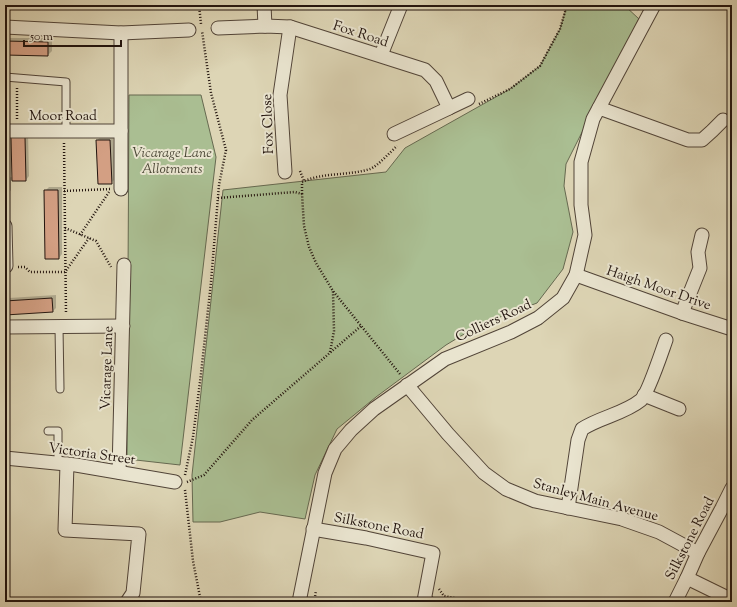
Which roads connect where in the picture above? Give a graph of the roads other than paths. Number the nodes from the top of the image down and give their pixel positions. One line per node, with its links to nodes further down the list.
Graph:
1 (264, 5): 4 (street)
2 (401, 5): 10 (street)
3 (651, 6): 14 (street, Colliers Road)
4 (265, 26): 6 (street, Fox Road); 7 (street, Fox Road)
5 (5, 27): 9 (street)
6 (290, 27): 10 (street, Fox Road); 20 (street, Fox Close)
7 (218, 28)
8 (196, 30): 9 (street)
9 (121, 33): 18 (street)
10 (381, 56): 13 (street, Fox Road)
11 (5, 77): 17 (lane)
12 (468, 99): 13 (street)
13 (449, 108): 19 (street)
14 (598, 108): 15 (street); 26 (street, Colliers Road)
15 (723, 120)
16 (11, 131): 17 (street, Moor Road)
17 (65, 131): 18 (street, Moor Road)
18 (121, 131): 21 (street)
19 (394, 134)
20 (285, 172)
21 (116, 189)
22 (5, 226): 24 (street)
23 (702, 235): 27 (street)
24 (6, 266)
25 (118, 266): 29 (street, Vicarage Lane)
26 (576, 275): 27 (street, Haigh Moor Drive); 33 (street, Colliers Road)
27 (682, 313): 31 (street, Haigh Moor Drive)
28 (63, 326): 29 (street); 30 (street); 34 (lane)
29 (123, 326): 40 (street, Vicarage Lane)
30 (6, 327)
31 (732, 330)
32 (666, 340): 35 (street)
33 (407, 385): 43 (street, Stanley Main Avenue); 44 (street, Colliers Road)
34 (60, 390)
35 (644, 395): 36 (street); 43 (street)
36 (679, 409)
37 (48, 431): 39 (lane)
38 (6, 458): 39 (street, Victoria Street)
39 (63, 464): 40 (street, Victoria Street); 48 (street)
40 (119, 472): 41 (street, Victoria Street)
41 (179, 482)
42 (729, 485): 45 (street, Silkstone Road)
43 (568, 508): 45 (street, Stanley Main Avenue)
44 (313, 529): 49 (street, Colliers Road); 50 (street, Silkstone Road)
45 (698, 552): 46 (street, Silkstone Road)
46 (688, 578): 47 (street); 51 (street, Silkstone Road)
47 (732, 600)
48 (127, 602)
49 (299, 602)
50 (428, 602)
51 (675, 602)

